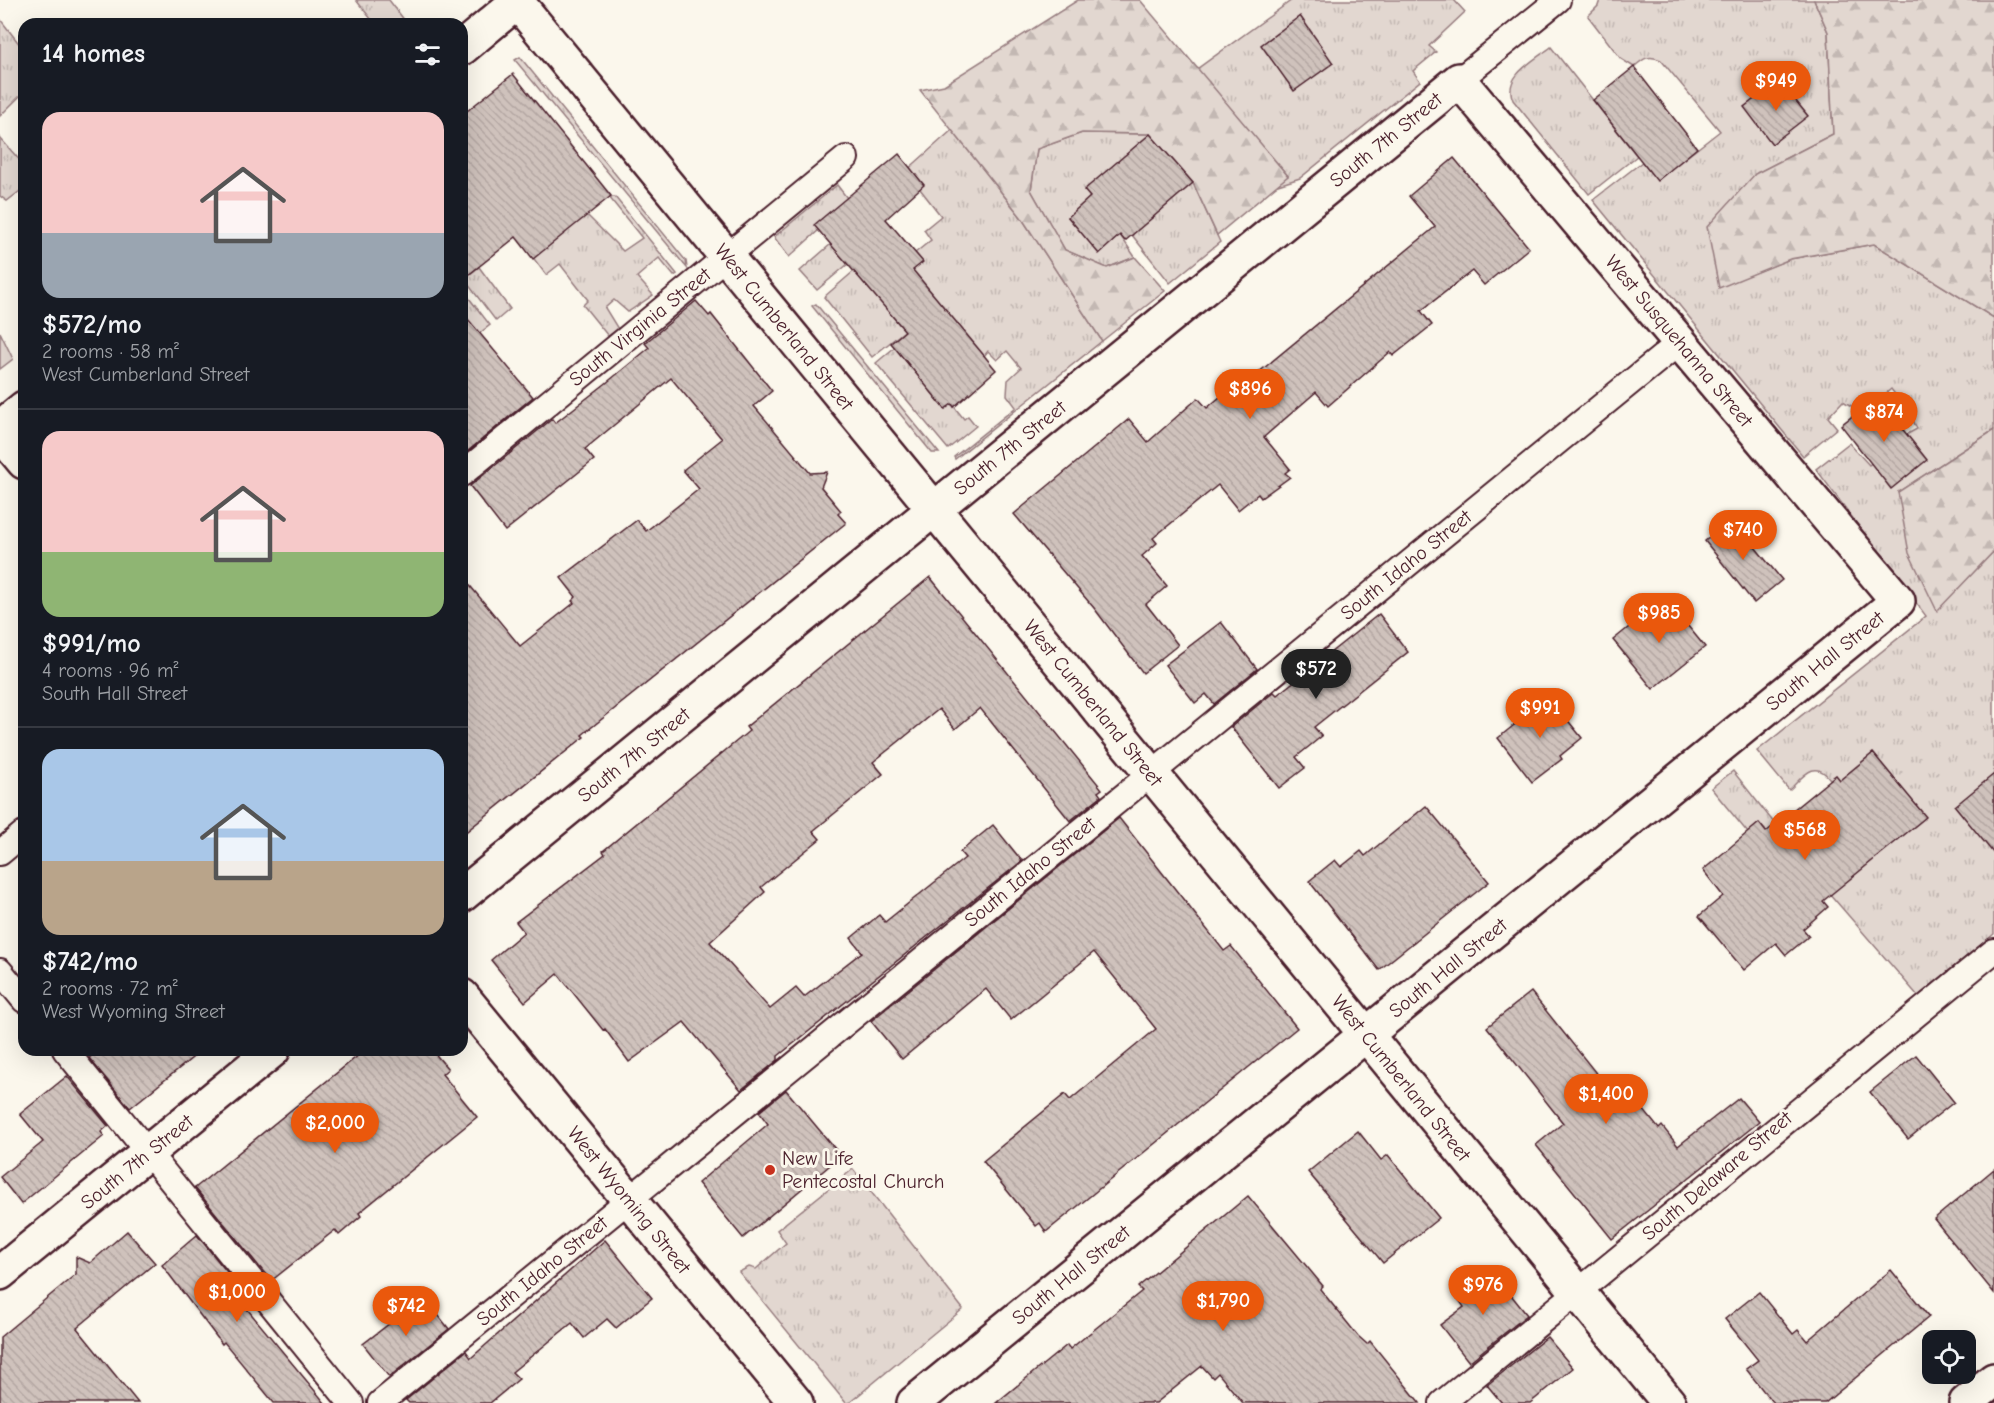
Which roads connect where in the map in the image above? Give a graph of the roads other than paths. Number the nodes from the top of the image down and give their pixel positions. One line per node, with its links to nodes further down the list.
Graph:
1 (1558, 0): 3 (lane, South 7th Street)
2 (468, 43): 5 (street, West Cumberland Street)
3 (1460, 80): 6 (street, West Susquehanna Street); 11 (street, South 7th Street)
4 (846, 158): 5 (lane, South Virginia Street)
5 (726, 256): 10 (lane, South Virginia Street); 11 (street, West Cumberland Street)
6 (1680, 342): 12 (street, West Susquehanna Street); 13 (lane, South Idaho Street)
7 (18, 414): 8 (street)
8 (0, 431): 9 (street)
9 (18, 454)
10 (468, 469)
11 (934, 509): 13 (street, West Cumberland Street); 16 (street, South 7th Street)
12 (1899, 601): 21 (street, South Hall Street)
13 (1151, 774): 21 (street, West Cumberland Street); 25 (lane, South Idaho Street)
14 (18, 838): 15 (lane)
15 (0, 853)
16 (468, 890)
17 (1994, 951): 27 (lane, South Delaware Street)
18 (0, 971): 19 (lane)
19 (18, 993)
20 (468, 1003): 25 (street, West Wyoming Street)
21 (1366, 1035): 27 (street, West Cumberland Street); 32 (street, South Hall Street)
22 (69, 1056): 24 (lane)
23 (266, 1056): 24 (street, South 7th Street)
24 (148, 1152): 26 (street, South 7th Street); 29 (lane)
25 (629, 1200): 30 (lane, South Idaho Street); 31 (street, West Wyoming Street)
26 (0, 1273)
27 (1577, 1292): 33 (lane, South Delaware Street); 34 (street, West Cumberland Street)
28 (1994, 1380): 35 (street)
29 (351, 1403)
30 (380, 1403)
31 (796, 1403)
32 (914, 1403)
33 (1442, 1403)
34 (1669, 1403)
35 (1966, 1403)

